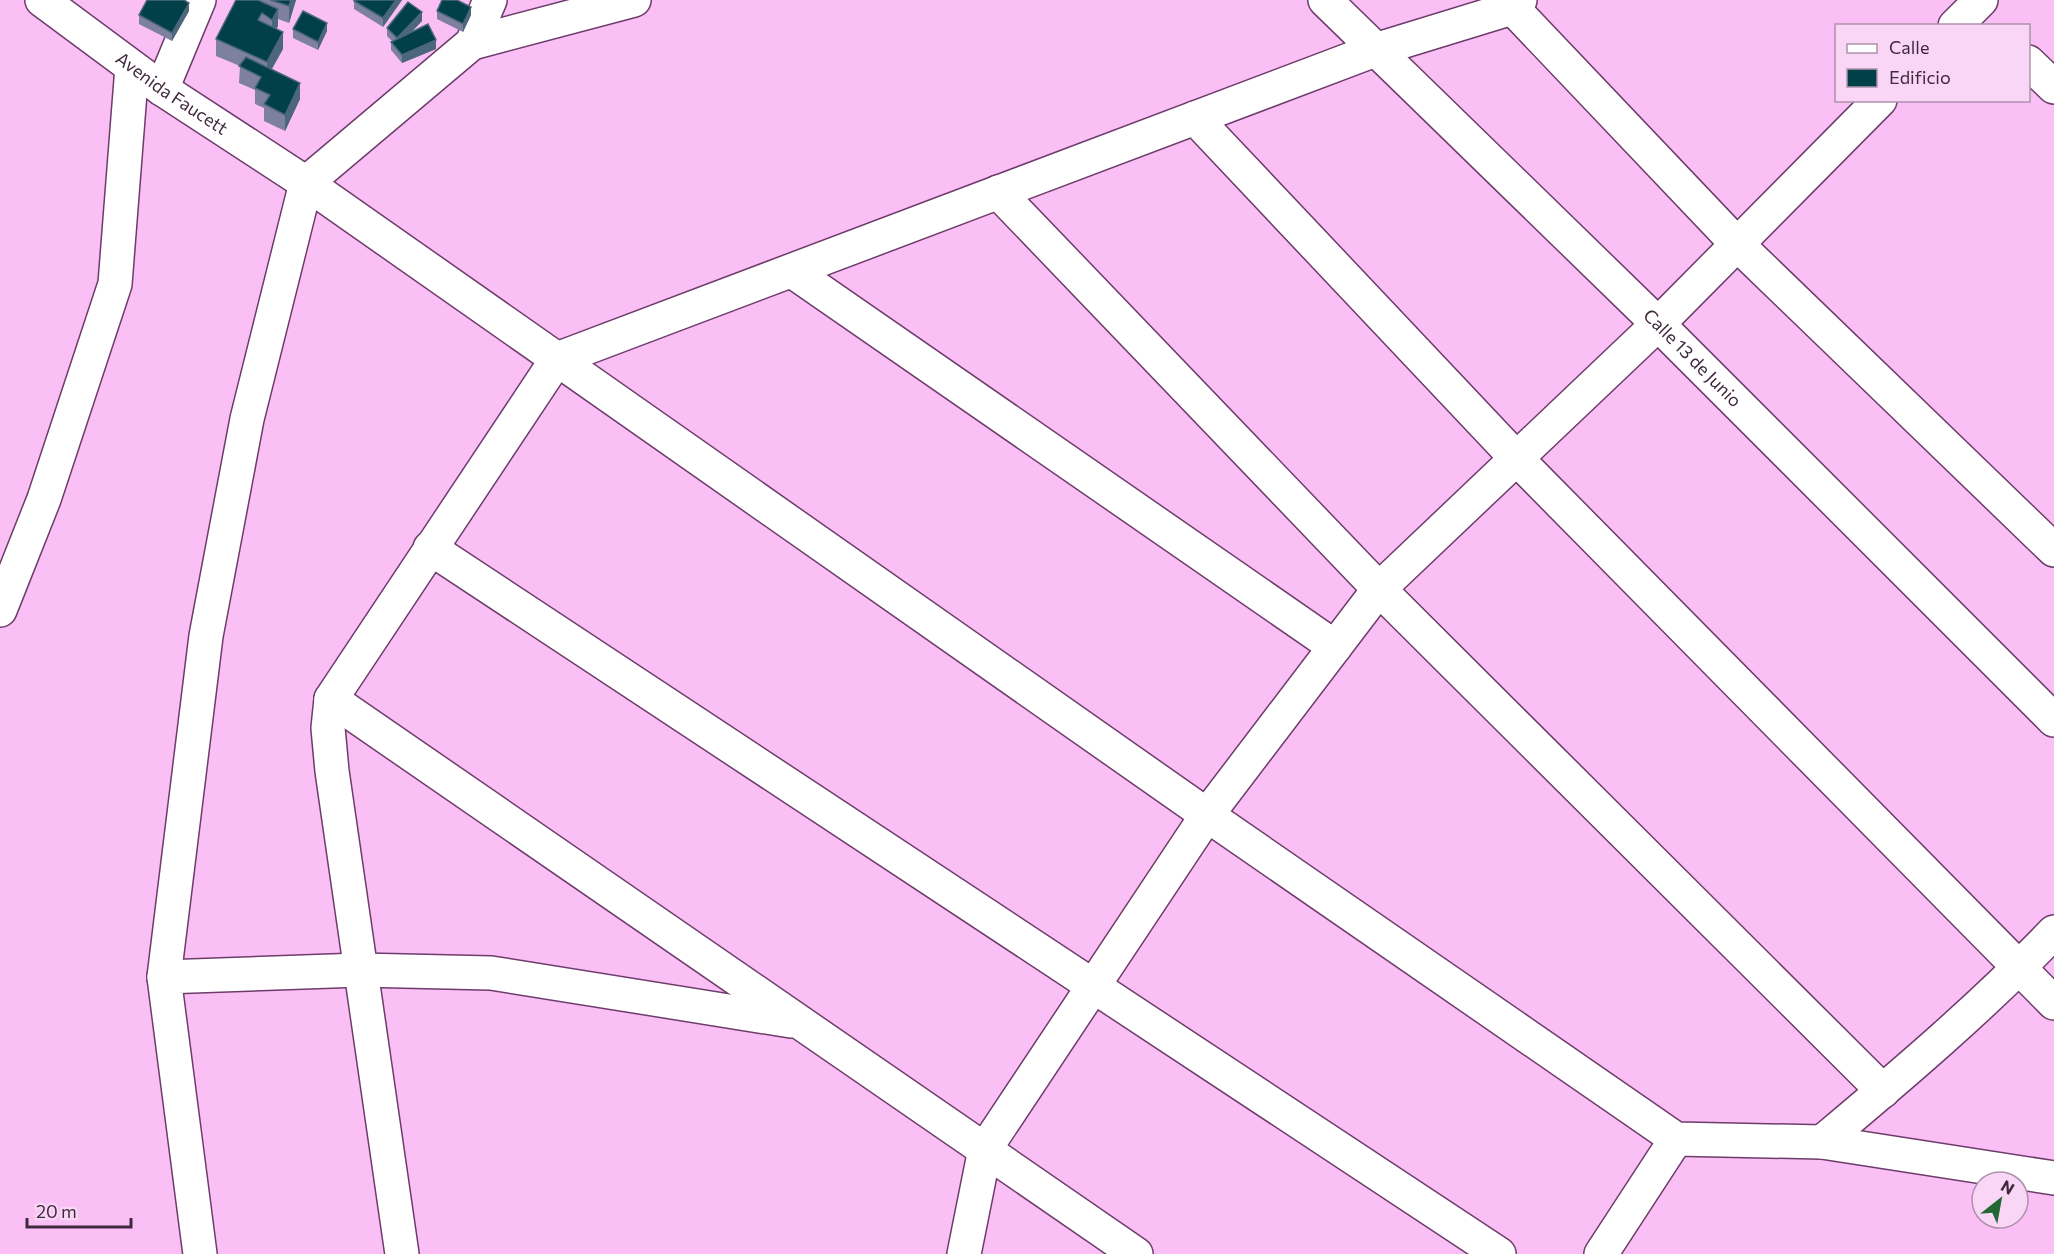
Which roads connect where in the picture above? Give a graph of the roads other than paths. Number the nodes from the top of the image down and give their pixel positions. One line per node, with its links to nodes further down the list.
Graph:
1 (42, 0): 10 (street, Avenida Faucett)
2 (199, 0): 12 (street)
3 (490, 0): 7 (street)
4 (634, 0): 7 (street)
5 (1325, 0): 8 (street, Calle 13 de Junio)
6 (1512, 3): 8 (street); 17 (street)
7 (472, 43): 15 (street)
8 (1375, 50): 14 (street); 19 (street, Calle 13 de Junio)
9 (2030, 64): 11 (street)
10 (132, 67): 12 (street, Avenida Faucett); 25 (street)
11 (2054, 87)
12 (162, 89): 15 (street, Avenida Faucett)
13 (1878, 102): 17 (street)
14 (1196, 118): 16 (street); 21 (street)
15 (306, 183): 20 (street, Avenida Faucett); 33 (street)
16 (998, 192): 18 (street); 24 (street)
17 (1737, 244): 19 (street); 23 (street)
18 (792, 271): 20 (street); 26 (street)
19 (1658, 324): 21 (street); 28 (street, Calle 13 de Junio)
20 (557, 359): 22 (street); 29 (street, Avenida Faucett)
21 (1517, 459): 24 (street); 31 (street)
22 (430, 548): 27 (street); 34 (street)
23 (2054, 550)
24 (1379, 590): 26 (street); 37 (street)
25 (0, 610)
26 (1335, 647): 29 (street)
27 (331, 699): 32 (street); 36 (street)
28 (2054, 720)
29 (1207, 815): 34 (street); 38 (street, Avenida Faucett)
30 (2054, 932): 31 (street)
31 (2019, 968): 35 (street); 37 (street)
32 (360, 970): 33 (street); 36 (street); 43 (street)
33 (164, 977): 42 (street)
34 (1094, 986): 40 (street); 46 (street)
35 (2054, 1003)
36 (801, 1022): 40 (street)
37 (1883, 1091): 39 (street)
38 (1676, 1138): 39 (street); 47 (street)
39 (1822, 1142): 41 (street)
40 (985, 1149): 44 (street); 45 (street)
41 (2054, 1178)
42 (200, 1254)
43 (402, 1254)
44 (964, 1254)
45 (1136, 1254)
46 (1499, 1254)
47 (1601, 1254)

